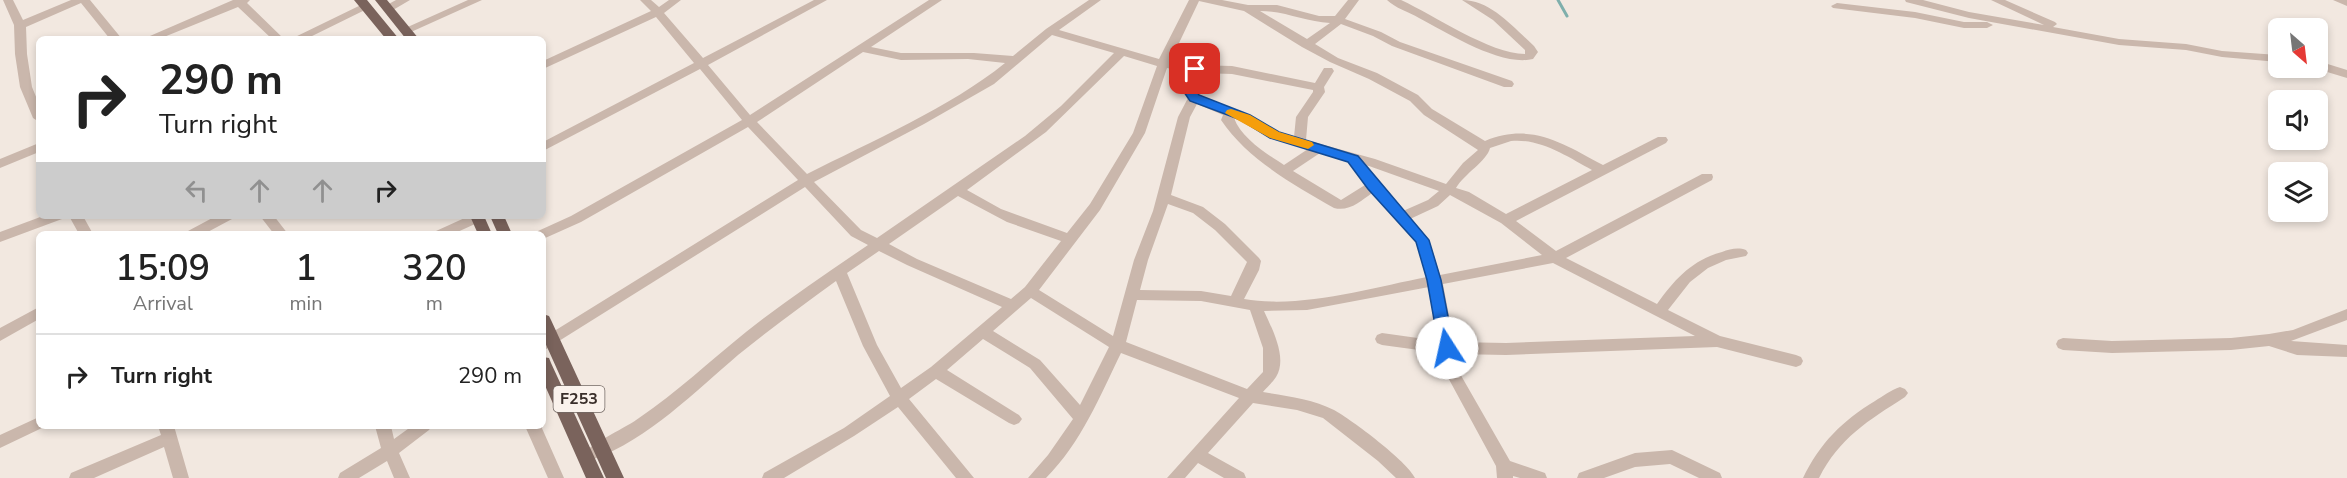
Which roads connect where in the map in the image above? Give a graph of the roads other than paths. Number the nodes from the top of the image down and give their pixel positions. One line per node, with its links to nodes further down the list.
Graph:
1 (8, 0): 26 (street)
2 (82, 0): 26 (street); 31 (street)
3 (405, 0): 21 (street)
4 (477, 0): 30 (street)
5 (645, 0): 24 (street)
6 (676, 0): 24 (street)
7 (822, 0): 42 (street)
8 (937, 0): 37 (street)
9 (1096, 0): 28 (street)
10 (1194, 0): 43 (street)
11 (1204, 0): 23 (street)
12 (1354, 0): 25 (street)
13 (1392, 0): 14 (street)
14 (1467, 0)
15 (1910, 0): 27 (street)
16 (1996, 0): 29 (street)
17 (2338, 0): 20 (street)
18 (241, 1): 32 (street); 33 (street)
19 (363, 3): 34 (street); 35 (main road)
20 (2347, 3)
21 (385, 4): 30 (main road)
22 (1837, 6): 27 (street)
23 (1247, 8): 25 (street); 36 (street)
24 (658, 12): 41 (street); 42 (street)
25 (1339, 20): 36 (street); 50 (street)
26 (20, 25): 51 (street)
27 (2024, 25): 29 (street)
28 (1050, 31): 38 (street); 40 (street)
29 (2066, 32): 39 (street)
30 (410, 34)
31 (113, 36)
32 (156, 36)
33 (275, 36)
34 (302, 36)
35 (390, 36)
36 (1306, 45): 46 (street); 47 (street)
37 (862, 48): 40 (street); 56 (street)
38 (1122, 52): 43 (street); 70 (street)
39 (2268, 58)
40 (1015, 60): 68 (street)
41 (546, 64)
42 (699, 64): 56 (street); 59 (street)
43 (1163, 64): 45 (street); 86 (street)
44 (2328, 68): 48 (street)
45 (1195, 69): 52 (street); 53 (street)
46 (1328, 71): 47 (street); 52 (street)
47 (1358, 71): 60 (street)
48 (2347, 74)
49 (36, 83): 51 (street)
50 (1508, 84)
51 (26, 87): 54 (street)
52 (1318, 87): 58 (street)
53 (1194, 98): 55 (street); 72 (street)
54 (36, 111)
55 (1230, 113): 58 (street); 66 (street)
56 (748, 121): 68 (street); 84 (street)
57 (1662, 140): 65 (street)
58 (1300, 143): 61 (street)
59 (546, 145)
60 (1484, 146): 65 (street); 71 (street)
61 (1319, 148): 63 (street); 66 (street)
62 (36, 149): 64 (street)
63 (1353, 159): 69 (street); 71 (street)
64 (0, 164)
65 (1602, 170): 79 (street)
66 (1284, 171): 69 (street)
67 (1707, 177): 89 (street)
68 (805, 181): 87 (street); 105 (street)
69 (1373, 186): 73 (street)
70 (956, 189): 86 (street); 87 (street)
71 (1449, 189): 73 (street); 79 (street)
72 (1164, 197): 93 (street); 94 (street)
73 (1402, 217): 91 (street)
74 (49, 219): 85 (street)
75 (221, 219): 81 (street)
76 (269, 219): 82 (street)
77 (448, 219): 80 (street)
78 (472, 219): 80 (street)
79 (1506, 220): 89 (street)
80 (454, 228): 83 (street)
81 (199, 231)
82 (279, 231)
83 (448, 231)
84 (546, 233)
85 (0, 237)
86 (1071, 239): 92 (street)
87 (877, 244): 90 (street); 95 (street)
88 (1741, 253): 97 (street)
89 (1555, 258): 91 (street); 97 (street)
90 (839, 270): 115 (street); 125 (street)
91 (1434, 280): 96 (street); 108 (street)
92 (1030, 291): 95 (street); 107 (street)
93 (1132, 295): 94 (street); 107 (street)
94 (1235, 302): 96 (street)
95 (1012, 305): 100 (street)
96 (1255, 306): 114 (street)
97 (1660, 311): 104 (street)
98 (36, 314): 101 (street)
99 (2347, 314): 103 (street)
100 (982, 331): 112 (street); 116 (street)
101 (0, 335)
102 (1382, 339): 108 (street)
103 (2269, 340): 106 (street); 109 (street)
104 (1717, 341): 108 (street); 110 (street)
105 (547, 342): 125 (main road, F253)
106 (2063, 344)
107 (1118, 345): 114 (street); 116 (street)
108 (1447, 348): 127 (street)
109 (2347, 351)
110 (1796, 361)
111 (546, 368): 125 (main road, F253)
112 (936, 371): 115 (street); 117 (street)
113 (1900, 393): 144 (street)
114 (1249, 395): 126 (street); 128 (street)
115 (899, 398): 136 (street); 137 (street)
116 (1080, 416): 138 (street)
117 (1014, 419)
118 (36, 424): 123 (street)
119 (384, 429): 124 (street)
120 (420, 429): 124 (street)
121 (534, 429): 133 (street)
122 (167, 433): 129 (street); 130 (street)
123 (0, 442)
124 (390, 451): 131 (street); 132 (street)
125 (594, 453): 134 (main road, F253); 135 (main road, F253)
126 (1196, 454): 139 (street); 140 (street)
127 (1505, 472): 141 (street)
128 (1402, 476)
129 (77, 478)
130 (181, 478)
131 (346, 478)
132 (402, 478)
133 (556, 478)
134 (595, 478)
135 (615, 478)
136 (770, 478)
137 (966, 478)
138 (1036, 478)
139 (1175, 478)
140 (1238, 478)
141 (1539, 478)
142 (1585, 478): 143 (street)
143 (1714, 478)
144 (1811, 478)

